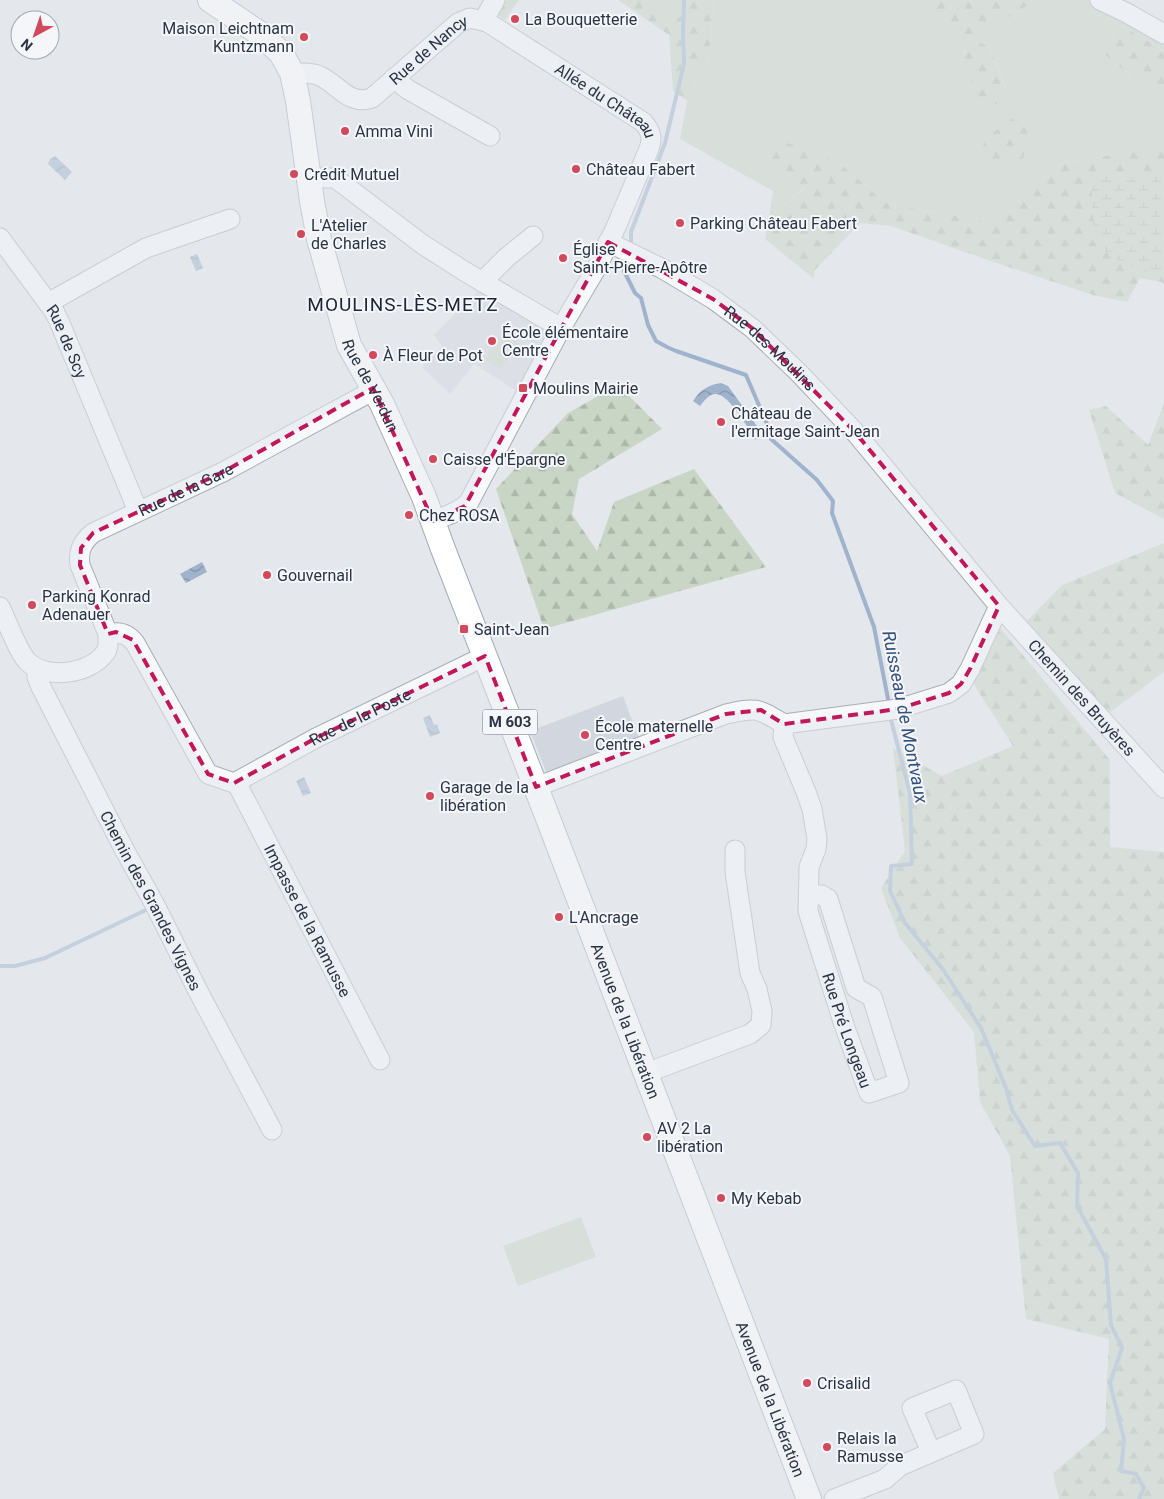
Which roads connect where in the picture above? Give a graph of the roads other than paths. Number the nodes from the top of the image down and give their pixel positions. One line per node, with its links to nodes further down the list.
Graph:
1 (210, 0): 7 (main road, M 603)
2 (495, 0): 5 (street, Rue de Nancy)
3 (1100, 0): 4 (street)
4 (1130, 6): 6 (street)
5 (486, 22): 8 (street, Rue de Nancy); 14 (street, Allée du Château)
6 (1164, 34)
7 (292, 73): 8 (street, Rue de Nancy); 10 (main road, Rue de Verdun / M 603)
8 (394, 78): 9 (street)
9 (490, 136)
10 (309, 178): 15 (street); 18 (main road, Rue de Verdun / M 603)
11 (230, 219): 16 (street, Rue de Scy)
12 (533, 236): 15 (street)
13 (0, 238): 16 (street)
14 (608, 242): 17 (street, Allée du Château); 21 (street, Rue des Moulins)
15 (482, 282): 17 (street)
16 (48, 303): 19 (street, Rue de Scy)
17 (561, 328): 20 (street, Allée du Château)
18 (373, 388): 19 (street, Rue de la Gare); 20 (main road, Rue de Verdun / M 603)
19 (138, 511): 23 (street, Rue de la Gare)
20 (433, 521): 24 (main road, Rue de Verdun / M 603)
21 (999, 606): 26 (street); 29 (street, Chemin des Bruyères)
22 (0, 607): 25 (street)
23 (108, 634): 25 (street); 27 (street)
24 (485, 656): 27 (street, Rue de la Poste); 28 (main road, Avenue de la Libération / M 603)
25 (37, 669): 34 (street, Chemin des Grandes Vignes)
26 (784, 724): 28 (street); 31 (street, Rue Pré Longeau)
27 (236, 782): 32 (street, Impasse de la Ramusse)
28 (536, 788): 33 (main road, Avenue de la Libération / M 603)
29 (1164, 788)
30 (735, 850): 33 (street)
31 (809, 895): 31 (street, Rue Pré Longeau)
32 (380, 1060)
33 (646, 1073): 36 (main road, Avenue de la Libération / M 603)
34 (272, 1130)
35 (931, 1452): 37 (street)
36 (809, 1499)
37 (834, 1499)

